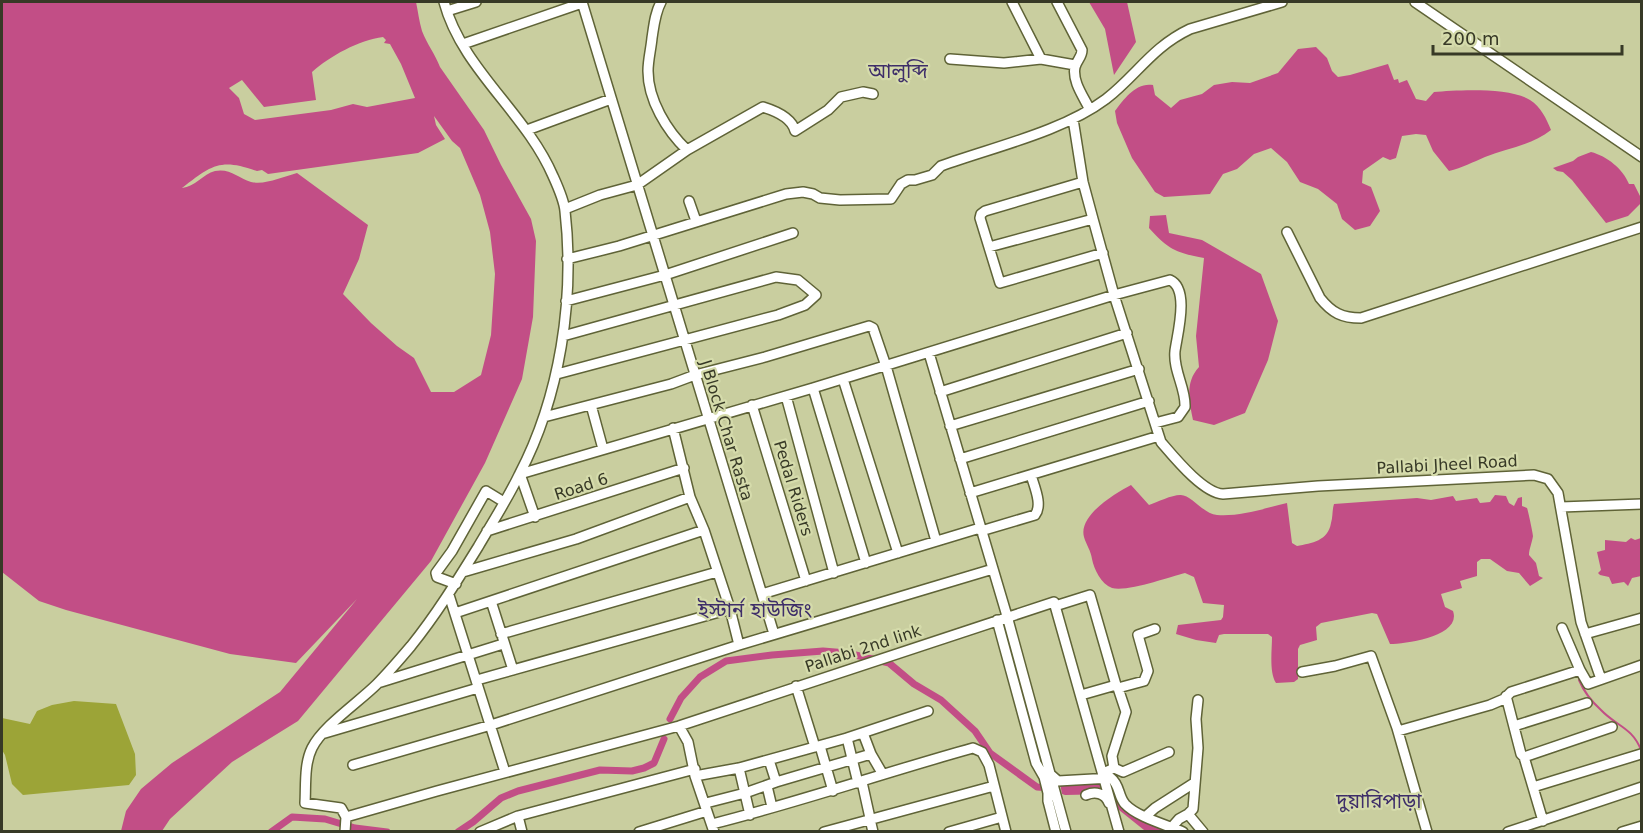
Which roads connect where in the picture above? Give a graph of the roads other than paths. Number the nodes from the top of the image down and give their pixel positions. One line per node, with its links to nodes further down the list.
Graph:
1 (476, 2): 8 (street)
2 (582, 2): 9 (street); 14 (street, J Block Char Rasta)
3 (661, 2): 18 (street)
4 (1012, 2): 10 (street)
5 (1057, 2): 12 (street)
6 (1282, 2): 15 (street)
7 (1415, 2): 19 (street)
8 (446, 6): 9 (street)
9 (463, 44): 17 (street)
10 (1041, 58): 11 (street); 12 (street)
11 (950, 59)
12 (1076, 65): 15 (street)
13 (873, 94): 18 (street)
14 (611, 99): 17 (street); 21 (street, J Block Char Rasta)
15 (1089, 108): 16 (street)
16 (1073, 119): 20 (street); 25 (street)
17 (527, 130): 23 (street)
18 (687, 150): 21 (street)
19 (1641, 157)
20 (1083, 182): 24 (street); 30 (street)
21 (638, 185): 23 (street); 29 (street, J Block Char Rasta)
22 (689, 201): 25 (street)
23 (565, 209): 32 (street)
24 (1093, 219): 30 (street); 31 (street)
25 (696, 221): 29 (street)
26 (1641, 227): 27 (street)
27 (1287, 232)
28 (793, 233): 33 (street)
29 (652, 234): 32 (street); 33 (street, J Block Char Rasta)
30 (989, 247): 31 (street)
31 (1103, 253): 34 (street)
32 (567, 259): 35 (street)
33 (665, 275): 35 (street); 36 (street, J Block Char Rasta)
34 (1114, 295): 37 (street); 40 (street); 54 (street)
35 (566, 301): 38 (street)
36 (674, 306): 38 (street); 39 (street, J Block Char Rasta); 39 (street)
37 (1126, 333): 42 (street); 47 (street)
38 (563, 336): 43 (street)
39 (685, 341): 43 (street); 44 (street, J Block Char Rasta)
40 (929, 353): 41 (street); 47 (street)
41 (886, 366): 44 (street); 45 (street); 72 (street)
42 (1139, 369): 49 (street); 55 (street)
43 (557, 374): 52 (street)
44 (695, 375): 50 (street); 53 (street, J Block Char Rasta)
45 (843, 379): 46 (street); 73 (street)
46 (813, 388): 48 (street); 74 (street)
47 (940, 392): 55 (street)
48 (786, 396): 51 (street); 78 (street)
49 (1149, 402): 54 (street); 59 (street)
50 (591, 405): 52 (street); 58 (street)
51 (752, 405): 53 (street); 79 (street, Pedal Riders)
52 (544, 417): 61 (street)
53 (708, 418): 56 (street); 81 (street, J Block Char Rasta)
54 (1155, 423): 57 (street)
55 (950, 426): 59 (street)
56 (673, 428): 58 (street); 60 (street)
57 (1160, 439): 62 (street); 67 (street, Pallabi Jheel Road)
58 (603, 449): 61 (street)
59 (960, 459): 63 (street)
60 (684, 468): 64 (street); 68 (street, Road 6)
61 (520, 474): 65 (street); 68 (street)
62 (1031, 475): 63 (street); 70 (street)
63 (970, 493): 70 (street)
64 (690, 497): 69 (street); 76 (street)
65 (504, 501): 71 (street); 80 (street)
66 (1641, 504): 67 (street)
67 (1561, 507): 94 (street, Pallabi Jheel Road)
68 (535, 517): 71 (street, Road 6)
69 (704, 530): 77 (street); 83 (street)
70 (981, 530): 72 (street); 75 (street)
71 (487, 531): 76 (street)
72 (936, 541): 73 (street)
73 (898, 553): 74 (street)
74 (866, 563): 78 (street)
75 (993, 569): 87 (street); 93 (street)
76 (463, 572): 80 (street)
77 (717, 572): 85 (street); 92 (street)
78 (834, 573): 79 (street)
79 (806, 580): 81 (street)
80 (456, 584): 82 (street)
81 (762, 594): 93 (street, J Block Char Rasta)
82 (448, 595): 86 (street); 103 (street)
83 (491, 601): 86 (street); 92 (street)
84 (1055, 606): 87 (street, Pallabi 2nd link); 106 (street, Pallabi 2nd link); 107 (street)
85 (730, 609): 96 (street); 99 (street)
86 (455, 613): 97 (street)
87 (1007, 616): 89 (street, Pallabi 2nd link); 134 (street)
88 (1641, 618): 94 (street)
89 (997, 620): 105 (street, Pallabi 2nd link); 134 (street)
90 (1562, 628): 100 (street)
91 (1155, 629): 106 (street)
92 (501, 634): 95 (street)
93 (774, 634): 96 (street)
94 (1585, 634): 102 (street, Pallabi Jheel Road)
95 (503, 644): 97 (street); 99 (street)
96 (739, 645): 112 (street)
97 (469, 655): 103 (street); 104 (street)
98 (1641, 665): 102 (street)
99 (513, 670): 104 (street)
100 (1580, 670): 102 (street); 108 (street)
101 (1302, 672): 116 (street)
102 (1601, 678)
103 (378, 683): 118 (street)
104 (478, 684): 112 (street); 118 (street)
105 (796, 686): 113 (street, Pallabi 2nd link); 120 (street)
106 (1117, 686): 107 (street); 130 (street)
107 (1081, 695): 135 (street)
108 (1506, 696): 114 (street); 116 (street)
109 (1198, 700): 137 (street)
110 (1587, 702): 114 (street)
111 (928, 711): 117 (street)
112 (491, 725): 127 (street); 131 (street)
113 (679, 726): 131 (street, Pallabi 2nd link); 132 (street)
114 (1514, 726): 124 (street)
115 (1612, 727): 124 (street)
116 (1398, 730): 174 (street)
117 (863, 733): 119 (street); 122 (street)
118 (322, 734): 154 (street)
119 (847, 738): 120 (street); 126 (street)
120 (817, 746): 125 (street); 129 (street)
121 (1169, 752): 130 (street)
122 (871, 754): 126 (street); 133 (street)
123 (1641, 754): 140 (street)
124 (1524, 757): 140 (street)
125 (769, 760): 128 (street); 138 (street)
126 (852, 760): 129 (street); 136 (street)
127 (353, 765)
128 (738, 768): 132 (street); 143 (street)
129 (826, 768): 138 (street); 142 (street)
130 (1114, 768): 135 (street)
131 (505, 772): 154 (street, Pallabi 2nd link)
132 (695, 773): 147 (street); 152 (street)
133 (882, 773): 136 (street); 139 (street)
134 (1048, 776): 135 (street); 145 (street)
135 (1103, 777): 146 (street); 149 (street)
136 (860, 783): 142 (street); 156 (street)
137 (1194, 783): 151 (street); 153 (street)
138 (771, 784): 143 (street); 148 (street)
139 (994, 786): 155 (street); 156 (street)
140 (1533, 787): 157 (street)
141 (1641, 787): 157 (street)
142 (833, 791): 148 (street)
143 (745, 793): 147 (street); 150 (street)
144 (1086, 795): 149 (street)
145 (1052, 796): 169 (street); 170 (street)
146 (1125, 804): 149 (street); 153 (street)
147 (706, 807): 160 (street); 164 (street)
148 (772, 807): 150 (street)
149 (1114, 811): 171 (street)
150 (750, 814): 160 (street)
151 (1188, 814): 159 (street); 173 (street)
152 (518, 816): 162 (street); 163 (street)
153 (1146, 816): 159 (street)
154 (346, 817): 161 (street)
155 (1002, 817): 167 (street); 168 (street)
156 (870, 819): 165 (street); 166 (street)
157 (1543, 821): 175 (street)
158 (1641, 826): 176 (street)
159 (1173, 827): 172 (street)
160 (713, 828)
161 (345, 831)
162 (480, 831)
163 (522, 831)
164 (639, 831)
165 (824, 831)
166 (873, 831)
167 (949, 831)
168 (1006, 831)
169 (1056, 831)
170 (1065, 831)
171 (1119, 831)
172 (1183, 831)
173 (1203, 831)
174 (1427, 831)
175 (1508, 831)
176 (1622, 831)

